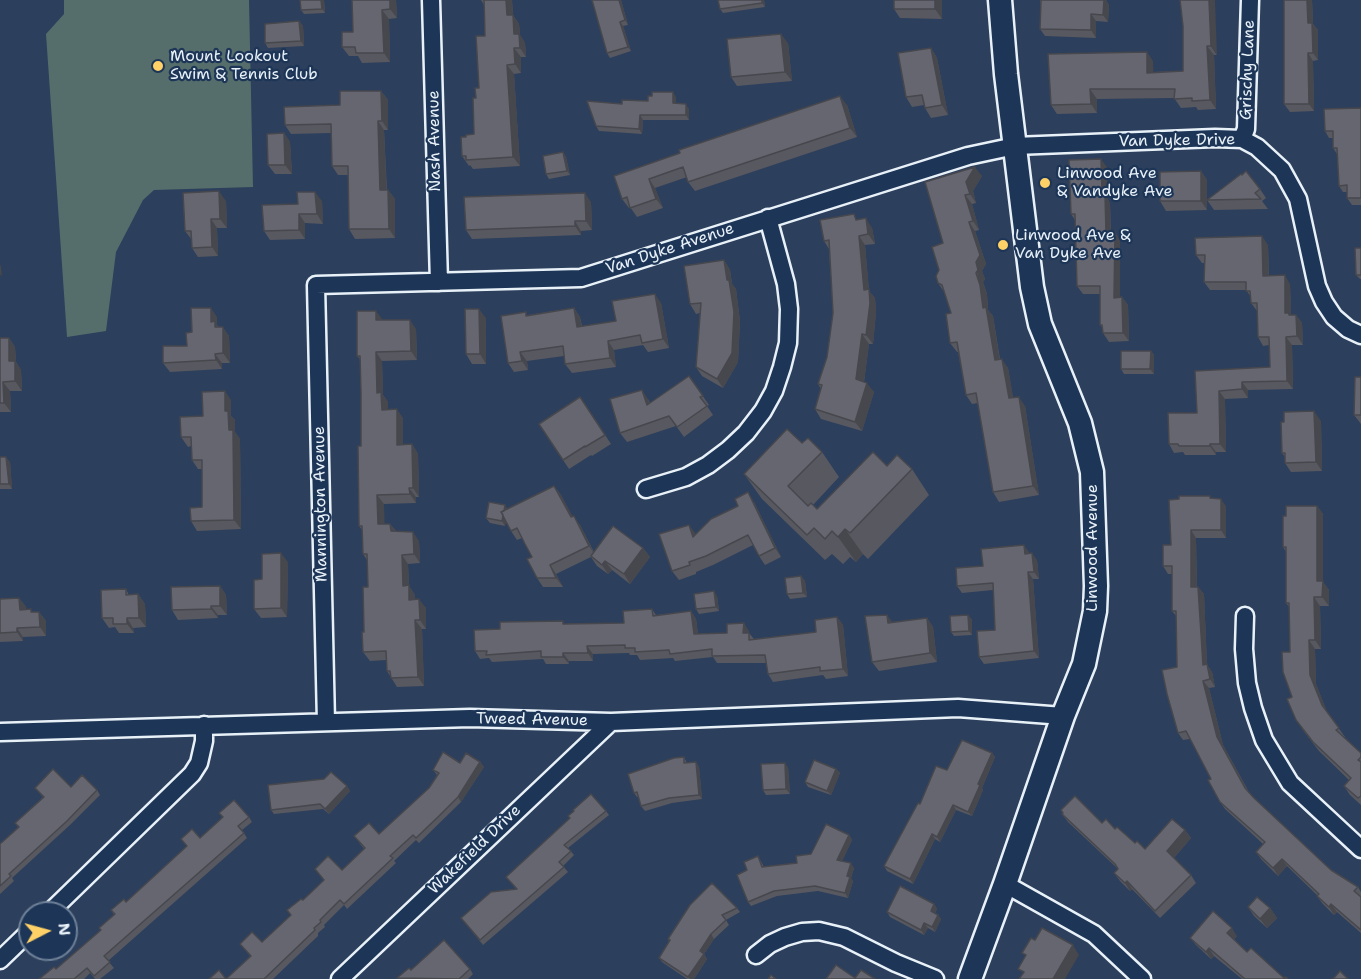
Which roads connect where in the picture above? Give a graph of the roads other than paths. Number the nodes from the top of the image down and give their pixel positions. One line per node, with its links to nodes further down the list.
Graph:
1 (432, 0): 7 (street, Nash Avenue)
2 (1000, 0): 5 (main road, Linwood Avenue)
3 (1250, 0): 4 (street, Grischy Lane)
4 (1242, 139): 5 (street, Van Dyke Drive); 9 (street, Van Dyke Drive)
5 (1015, 146): 6 (street, Van Dyke Avenue); 12 (main road, Linwood Avenue)
6 (768, 218): 7 (street, Van Dyke Avenue); 10 (street)
7 (439, 282): 8 (street, Van Dyke Avenue)
8 (316, 285): 13 (street, Mannington Avenue)
9 (1361, 335)
10 (646, 489)
11 (1245, 616): 17 (street)
12 (1063, 716): 14 (street, Tweed Avenue); 18 (main road, Linwood Avenue)
13 (326, 722): 14 (street, Tweed Avenue); 15 (street, Tweed Avenue)
14 (611, 722): 23 (street, Wakefield Drive)
15 (204, 725): 16 (street, Tweed Avenue); 19 (street)
16 (0, 732)
17 (1361, 849)
18 (1005, 884): 25 (main road, Linwood Avenue); 26 (street)
19 (61, 901)
20 (18, 943): 22 (street)
21 (756, 955): 24 (street)
22 (0, 960)
23 (340, 979)
24 (935, 979)
25 (970, 979)
26 (1142, 979)

